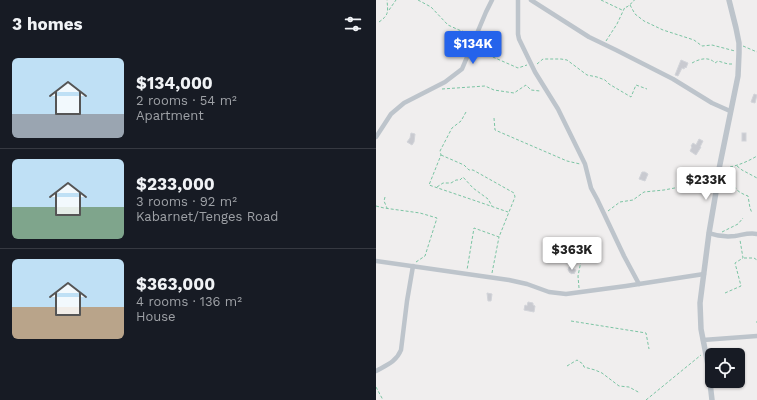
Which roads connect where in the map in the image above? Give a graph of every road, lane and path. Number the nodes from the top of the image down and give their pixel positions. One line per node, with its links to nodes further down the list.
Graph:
1 (387, 0): 12 (path)
2 (396, 0): 12 (path)
3 (418, 0): 14 (path)
4 (492, 0): 14 (street)
5 (518, 0): 20 (street)
6 (531, 0): 16 (street)
7 (600, 0): 11 (path)
8 (634, 0): 10 (path)
9 (729, 0): 15 (street)
10 (630, 5): 11 (path); 19 (path)
11 (622, 10): 16 (path)
12 (388, 11): 13 (path)
13 (379, 22)
14 (476, 36): 17 (street)
15 (739, 43): 18 (path); 19 (street)
16 (604, 45): 26 (street)
17 (470, 49): 20 (path); 24 (street)
18 (757, 52)
19 (739, 53): 22 (street)
20 (531, 63): 23 (path); 25 (street)
21 (692, 63): 22 (path)
22 (738, 64): 26 (street)
23 (647, 89)
24 (429, 90): 25 (path); 29 (street)
25 (548, 92): 32 (street)
26 (730, 111): 35 (street)
27 (466, 112): 30 (path)
28 (494, 118): 32 (path)
29 (376, 137)
30 (441, 155): 38 (path); 43 (path)
31 (757, 156): 33 (path)
32 (585, 164): 44 (street)
33 (736, 165): 34 (path); 36 (path)
34 (730, 167): 35 (path); 45 (path)
35 (719, 169): 37 (street)
36 (757, 178)
37 (717, 186): 44 (path); 47 (street)
38 (437, 188): 41 (path); 41 (path)
39 (385, 197): 42 (path)
40 (376, 206): 42 (path)
41 (492, 207): 43 (path)
42 (387, 209): 56 (path)
43 (509, 212): 51 (path)
44 (604, 213): 60 (street)
45 (752, 213)
46 (743, 218): 49 (path)
47 (709, 233): 49 (street); 58 (street)
48 (757, 234): 50 (street)
49 (716, 235): 50 (street)
50 (739, 235): 53 (path)
51 (499, 237): 57 (path); 59 (path)
52 (582, 256): 61 (path)
53 (743, 258): 54 (path); 62 (path)
54 (757, 260)
55 (376, 261): 56 (street)
56 (414, 267): 57 (street); 69 (street)
57 (466, 274): 59 (street)
58 (704, 274): 60 (street); 65 (street)
59 (492, 278): 61 (street)
60 (640, 284): 61 (street)
61 (579, 293)
62 (725, 293)
63 (571, 321): 66 (path)
64 (757, 336): 65 (street)
65 (703, 340): 67 (street)
66 (649, 349)
67 (705, 352): 74 (path)
68 (567, 366): 72 (path)
69 (376, 371)
70 (376, 387): 73 (path)
71 (711, 388): 75 (street)
72 (640, 392)
73 (383, 400)
74 (646, 400)
75 (712, 400)

